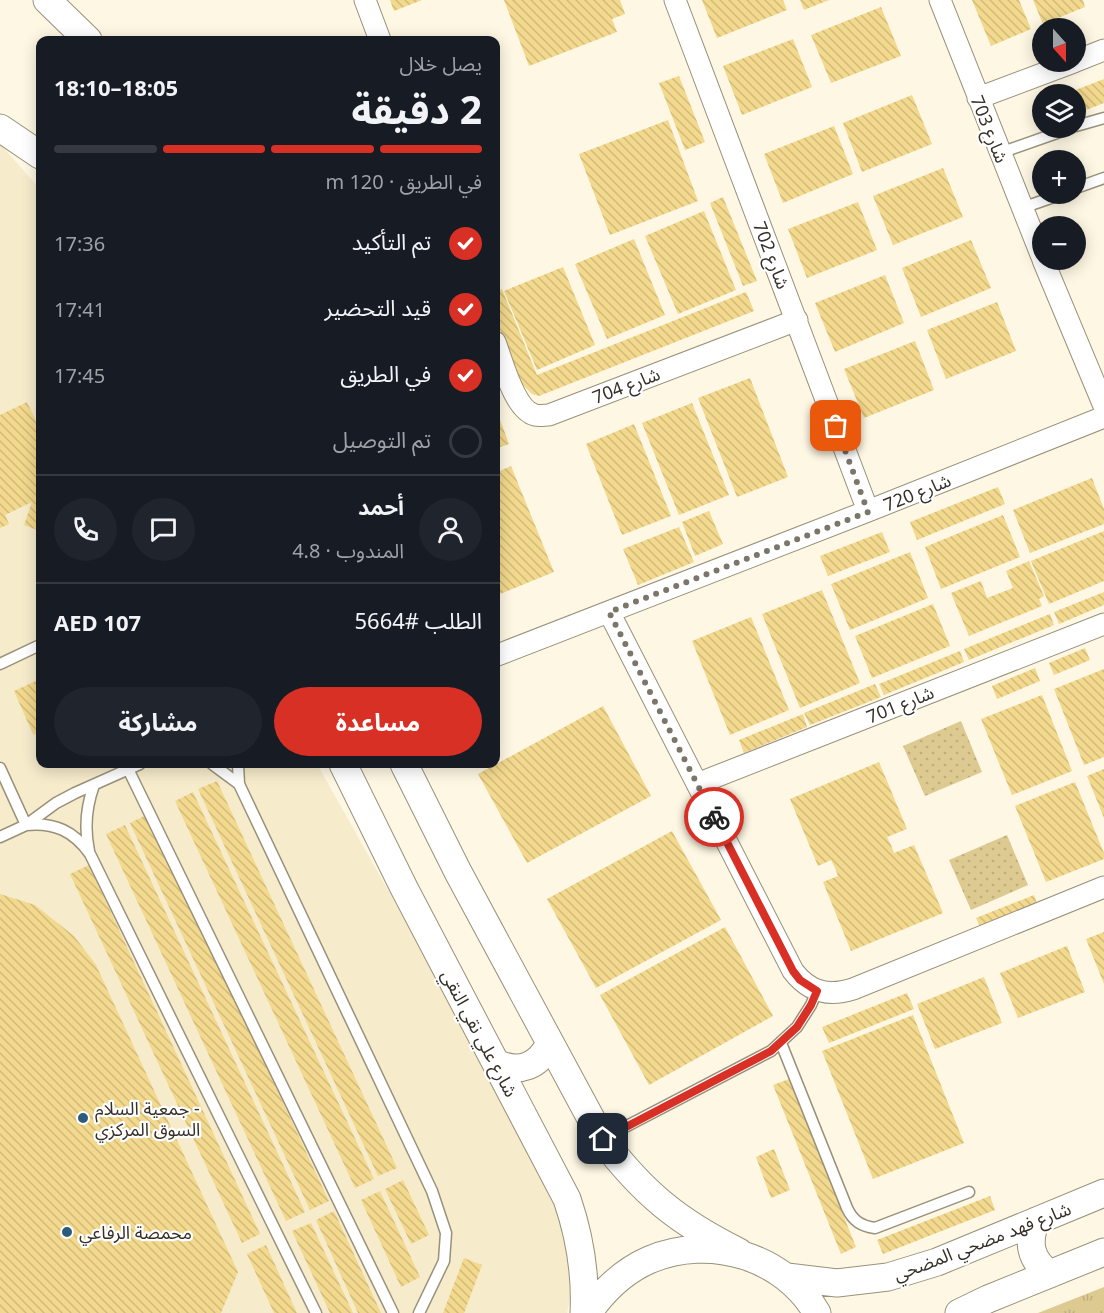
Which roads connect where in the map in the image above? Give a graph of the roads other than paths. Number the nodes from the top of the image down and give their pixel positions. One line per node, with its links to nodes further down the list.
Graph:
1 (47, 0): 5 (street)
2 (365, 0): 6 (street)
3 (675, 0): 23 (street, شارع 702)
4 (940, 0): 10 (street, شارع 703)
5 (84, 36)
6 (378, 36)
7 (1104, 50): 8 (street)
8 (1086, 57)
9 (1047, 72): 10 (street)
10 (978, 99): 16 (street, شارع 703)
11 (1104, 117): 12 (lane)
12 (1086, 123)
13 (0, 128): 15 (street)
14 (1043, 138): 16 (lane)
15 (36, 152)
16 (1000, 153): 20 (street, شارع 703)
17 (1104, 178): 18 (lane)
18 (1086, 184)
19 (1033, 204): 20 (lane)
20 (1022, 208): 21 (street, شارع 703)
21 (1032, 232)
22 (1048, 270): 25 (street, شارع 703)
23 (797, 320): 24 (street, شارع 704); 27 (street, شارع 702)
24 (500, 355)
25 (1104, 406)
26 (1104, 417): 27 (street, شارع 720)
27 (868, 512): 28 (street, شارع 720)
28 (609, 612): 31 (street, شارع 720); 41 (street)
29 (1104, 624): 41 (street, شارع 701)
30 (36, 647): 32 (lane)
31 (500, 654)
32 (0, 664)
33 (0, 768): 42 (lane)
34 (217, 768): 40 (lane)
35 (238, 768): 40 (lane)
36 (345, 768): 49 (street, شارع علي نقي النقي)
37 (408, 768): 47 (street)
38 (128, 769): 39 (lane); 59 (lane)
39 (94, 784): 42 (lane); 44 (lane)
40 (239, 784): 60 (lane)
41 (697, 784): 46 (street)
42 (26, 825): 43 (lane); 44 (lane)
43 (0, 837)
44 (90, 854): 58 (lane)
45 (1104, 887): 46 (street)
46 (817, 991): 48 (lane)
47 (550, 1043): 49 (street); 50 (street)
48 (781, 1043): 50 (lane); 51 (lane)
49 (496, 1063): 61 (street, شارع علي نقي النقي)
50 (603, 1139): 54 (street)
51 (969, 1192)
52 (1104, 1193): 53 (street, شارع فهد مضحي المضحي)
53 (1036, 1221): 56 (street); 57 (street, شارع فهد مضحي المضحي)
54 (739, 1252): 57 (street); 62 (street)
55 (1104, 1252): 56 (street)
56 (1050, 1274): 64 (street)
57 (787, 1277): 63 (street)
58 (316, 1313)
59 (393, 1313)
60 (419, 1313)
61 (584, 1313)
62 (588, 1313)
63 (817, 1313)
64 (959, 1313)

